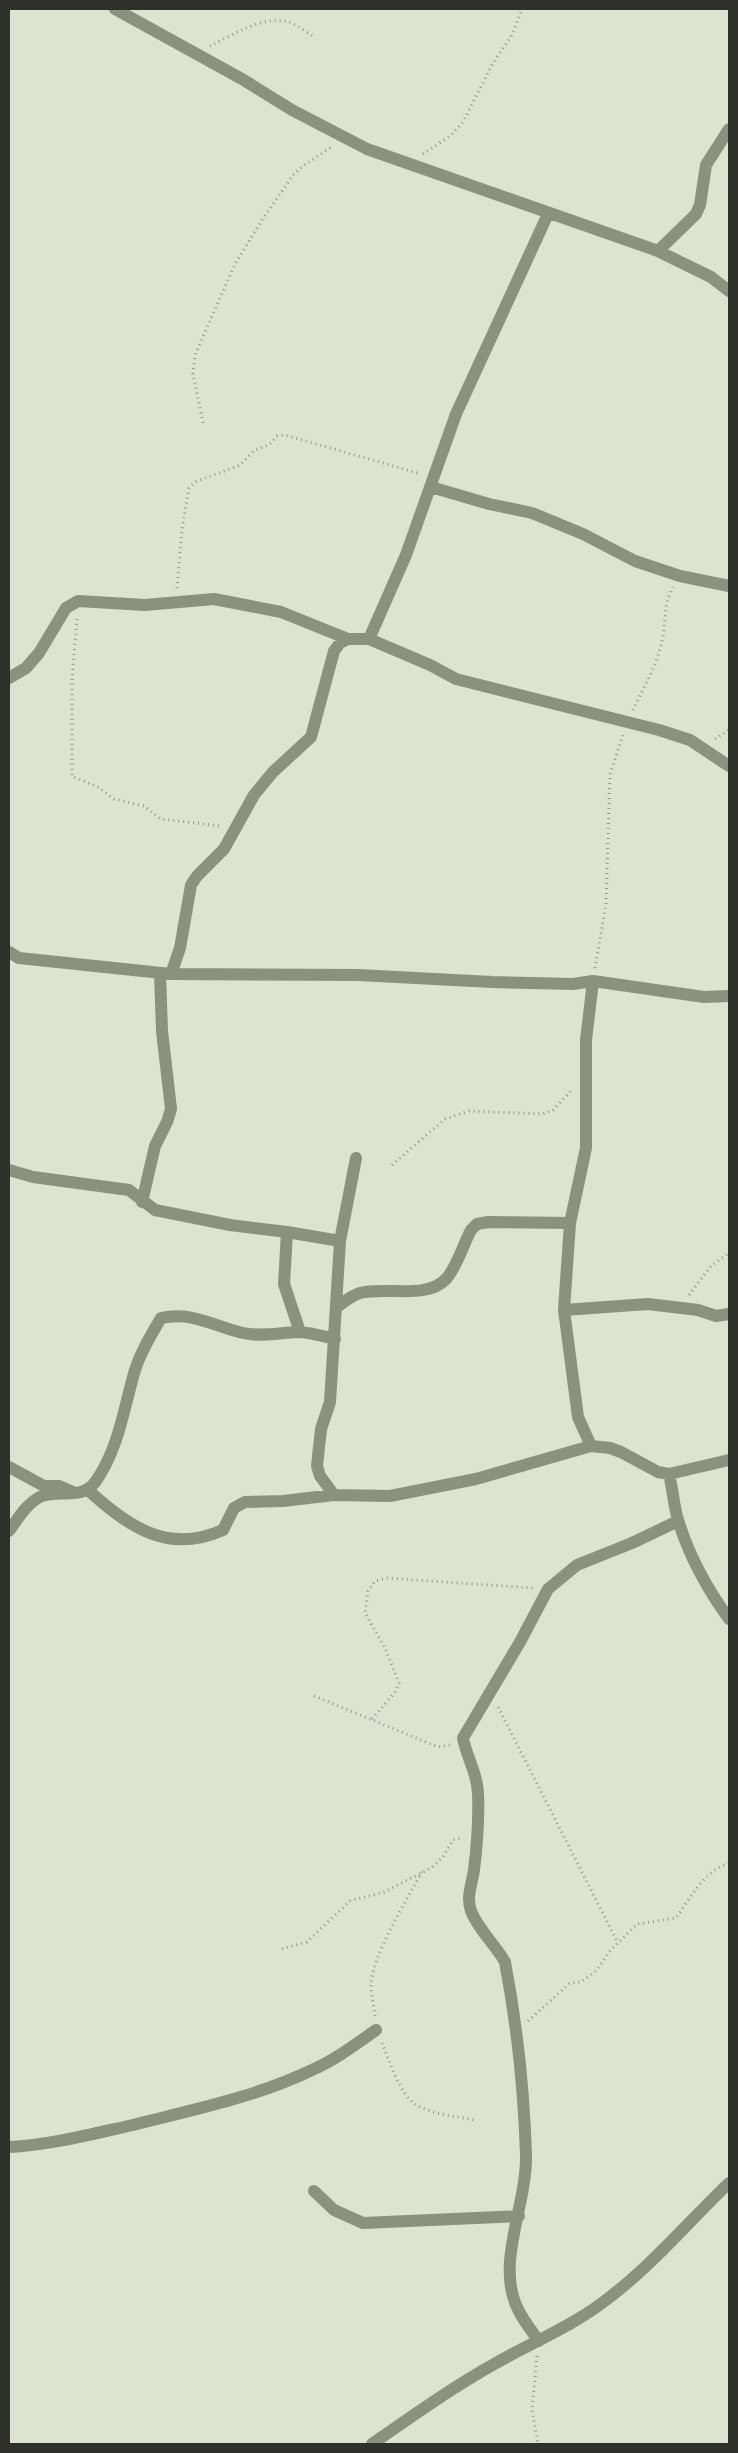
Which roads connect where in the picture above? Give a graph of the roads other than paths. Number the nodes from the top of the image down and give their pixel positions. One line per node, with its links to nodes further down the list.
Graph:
1 (115, 9): 3 (street)
2 (729, 129): 4 (street)
3 (548, 214): 4 (street); 6 (street)
4 (658, 251): 5 (street)
5 (729, 291)
6 (433, 482): 7 (street); 8 (street)
7 (729, 586)
8 (369, 638): 9 (street); 11 (street)
9 (348, 639): 10 (street); 13 (street)
10 (9, 678)
11 (729, 766)
12 (9, 952): 13 (street)
13 (166, 974): 14 (street); 18 (street)
14 (593, 981): 15 (street); 19 (street)
15 (729, 996)
16 (356, 1158): 21 (street)
17 (9, 1170): 18 (street)
18 (142, 1202): 20 (street)
19 (570, 1223): 22 (street); 23 (street)
20 (288, 1232): 21 (street); 25 (street)
21 (340, 1241): 22 (street)
22 (337, 1307): 26 (street)
23 (564, 1310): 24 (street); 27 (street)
24 (729, 1314)
25 (300, 1332): 26 (street); 31 (street)
26 (335, 1339): 32 (street)
27 (591, 1446): 30 (street); 32 (street)
28 (729, 1460): 30 (street)
29 (9, 1467): 31 (street)
30 (669, 1474): 33 (street)
31 (82, 1492): 32 (street); 34 (street)
32 (334, 1496)
33 (678, 1521): 35 (street); 40 (street)
34 (9, 1531)
35 (729, 1619)
36 (376, 2030): 37 (street)
37 (9, 2147)
38 (729, 2183): 41 (street)
39 (314, 2191): 40 (street)
40 (519, 2216): 41 (street)
41 (539, 2341): 42 (street)
42 (372, 2444)

